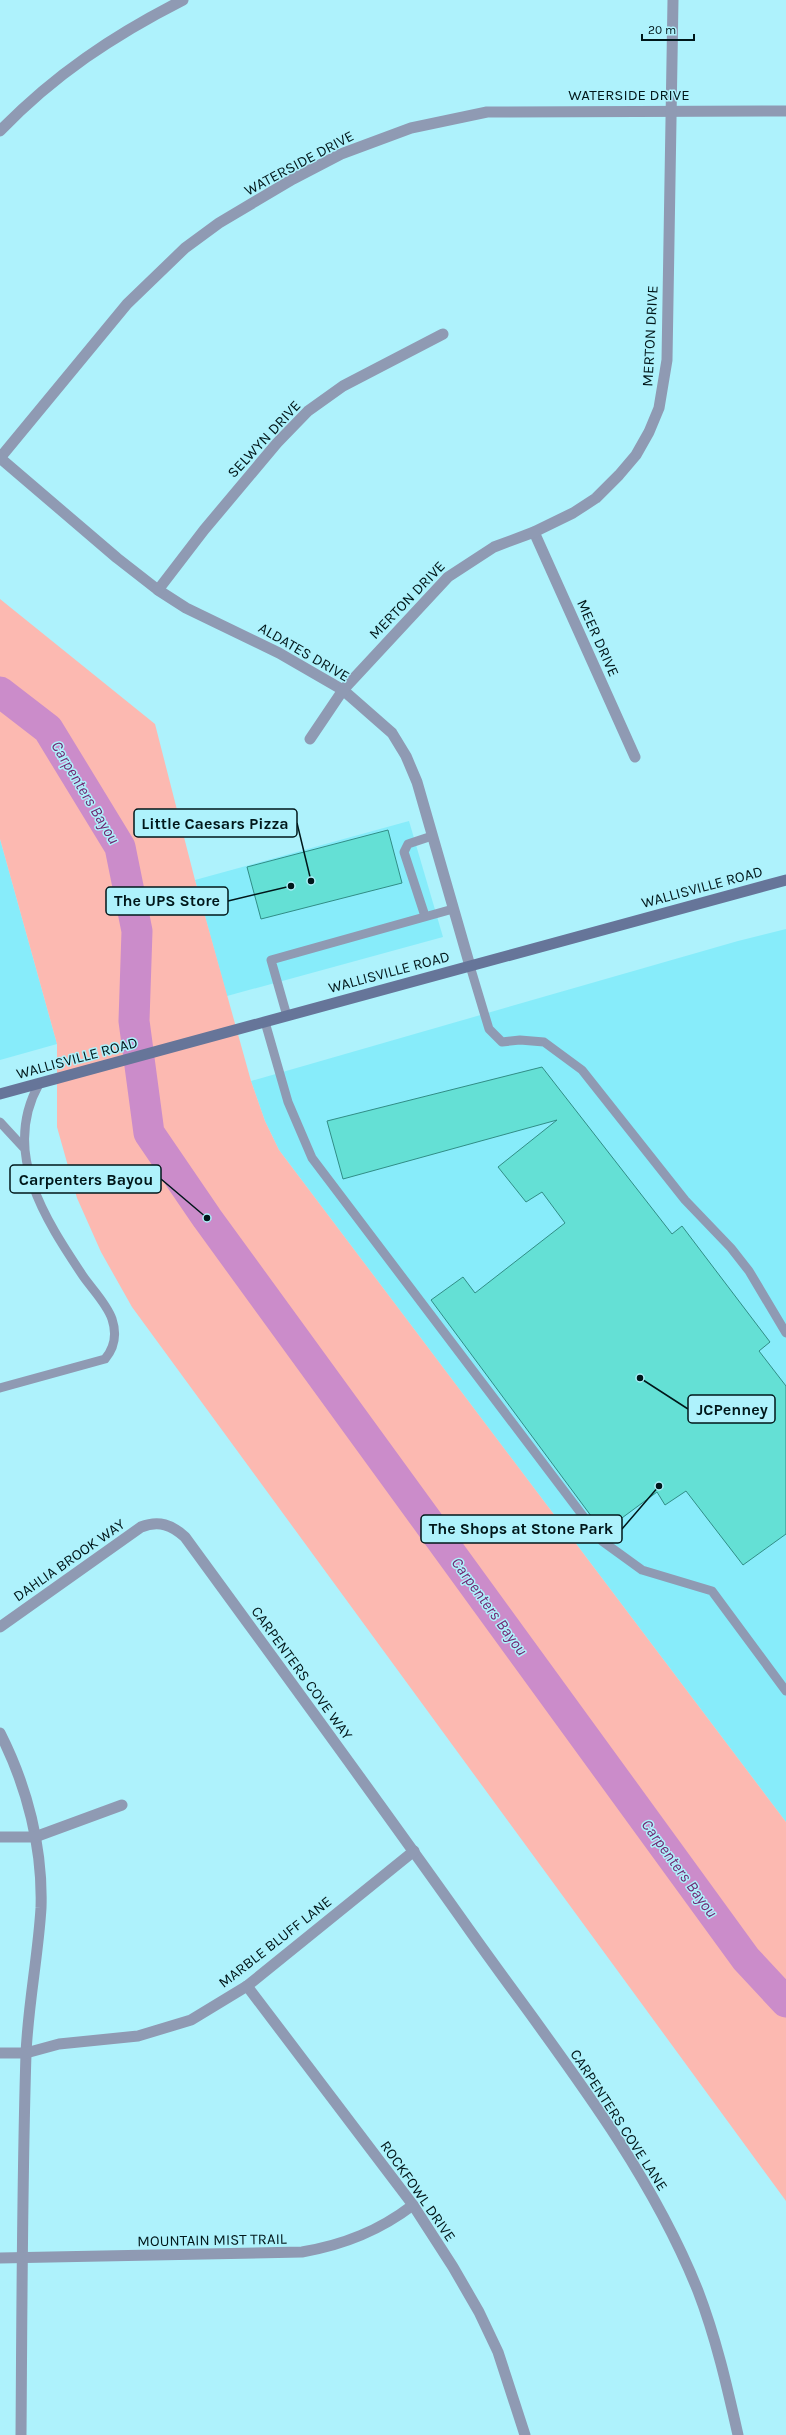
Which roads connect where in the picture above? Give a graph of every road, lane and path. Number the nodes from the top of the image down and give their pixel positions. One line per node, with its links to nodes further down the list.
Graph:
1 (183, 0): 5 (street)
2 (673, 0): 3 (street, MERTON DRIVE)
3 (672, 110): 4 (street, WATERSIDE DRIVE); 7 (street, WATERSIDE DRIVE); 8 (street, MERTON DRIVE)
4 (786, 111)
5 (0, 131)
6 (443, 334): 9 (street, SELWYN DRIVE)
7 (0, 458): 9 (street, ALDATES DRIVE)
8 (534, 532): 10 (street, MERTON DRIVE); 12 (street, MEER DRIVE)
9 (158, 590): 10 (street, ALDATES DRIVE)
10 (343, 690): 11 (street, MERTON DRIVE); 13 (street, ALDATES DRIVE)
11 (310, 739)
12 (635, 757)
13 (432, 836): 15 (street, ALDATES DRIVE); 16 (lane)
14 (786, 880): 17 (main road, WALLISVILLE ROAD)
15 (453, 909): 16 (lane); 17 (street, ALDATES DRIVE)
16 (425, 916): 18 (lane)
17 (470, 966): 18 (main road, WALLISVILLE ROAD); 24 (lane)
18 (287, 1016): 19 (main road, WALLISVILLE ROAD)
19 (265, 1022): 20 (main road, WALLISVILLE ROAD); 28 (lane)
20 (39, 1084): 21 (main road, WALLISVILLE ROAD); 23 (lane)
21 (0, 1094)
22 (0, 1122): 23 (lane)
23 (23, 1147): 25 (lane)
24 (786, 1333)
25 (0, 1388)
26 (159, 1523): 27 (street, DAHLIA BROOK WAY); 33 (street, CARPENTERS COVE WAY)
27 (0, 1627)
28 (786, 1691)
29 (0, 1733): 32 (street)
30 (122, 1805): 32 (street)
31 (0, 1837): 32 (street)
32 (35, 1837): 36 (street)
33 (414, 1851): 34 (street, MARBLE BLUFF LANE); 42 (street, CARPENTERS COVE LANE)
34 (247, 1986): 36 (street, MARBLE BLUFF LANE); 37 (street, ROCKFOWL DRIVE)
35 (0, 2052): 36 (street, MARBLE BLUFF LANE)
36 (26, 2053): 39 (street)
37 (413, 2205): 39 (street, MOUNTAIN MIST TRAIL); 41 (street, ROCKFOWL DRIVE)
38 (0, 2258): 39 (street, MOUNTAIN MIST TRAIL)
39 (22, 2258): 40 (street)
40 (21, 2435)
41 (525, 2435)
42 (738, 2435)

